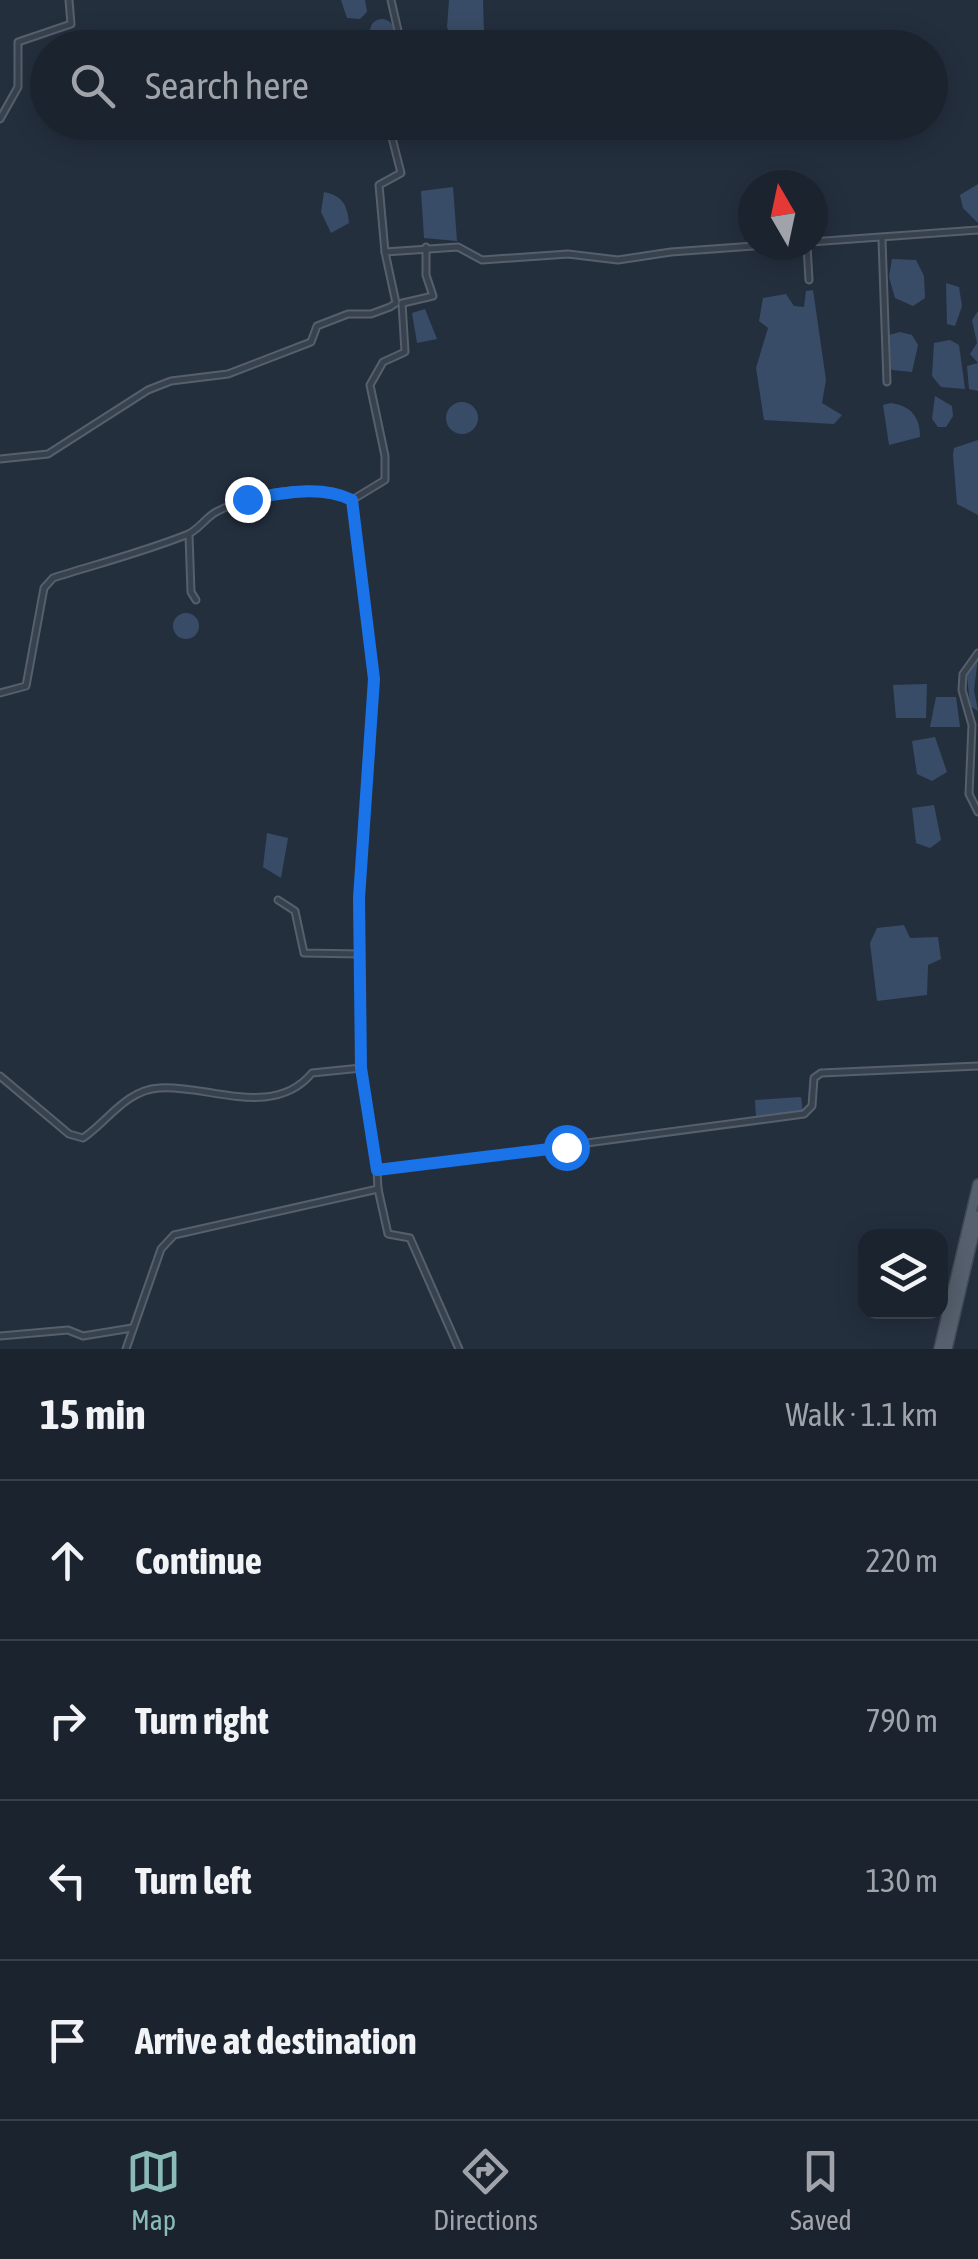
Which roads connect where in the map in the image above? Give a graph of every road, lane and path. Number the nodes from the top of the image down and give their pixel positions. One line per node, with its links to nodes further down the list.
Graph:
1 (69, 0): 3 (street)
2 (391, 0): 4 (street)
3 (53, 30)
4 (398, 30)
5 (30, 38): 6 (street)
6 (0, 119)
7 (392, 140): 13 (street)
8 (978, 230): 9 (street)
9 (882, 240): 10 (street); 17 (street)
10 (828, 244)
11 (426, 248): 12 (street); 13 (street); 16 (street)
12 (738, 249)
13 (385, 252): 16 (street)
14 (808, 260): 15 (street)
15 (809, 280)
16 (399, 303): 18 (street); 19 (street)
17 (887, 382)
18 (0, 459)
19 (352, 500): 20 (street); 26 (street)
20 (189, 534): 21 (street); 23 (street)
21 (196, 600)
22 (978, 653): 24 (street)
23 (0, 693)
24 (978, 812)
25 (278, 900): 26 (street)
26 (360, 954): 28 (street)
27 (978, 1066): 30 (street)
28 (361, 1068): 29 (street); 30 (street)
29 (0, 1076)
30 (377, 1170): 32 (street)
31 (978, 1184): 38 (main road)
32 (378, 1189): 34 (street); 37 (street)
33 (978, 1216): 38 (main road)
34 (132, 1328): 35 (street); 36 (street)
35 (0, 1336)
36 (126, 1349)
37 (459, 1349)
38 (943, 1349)

